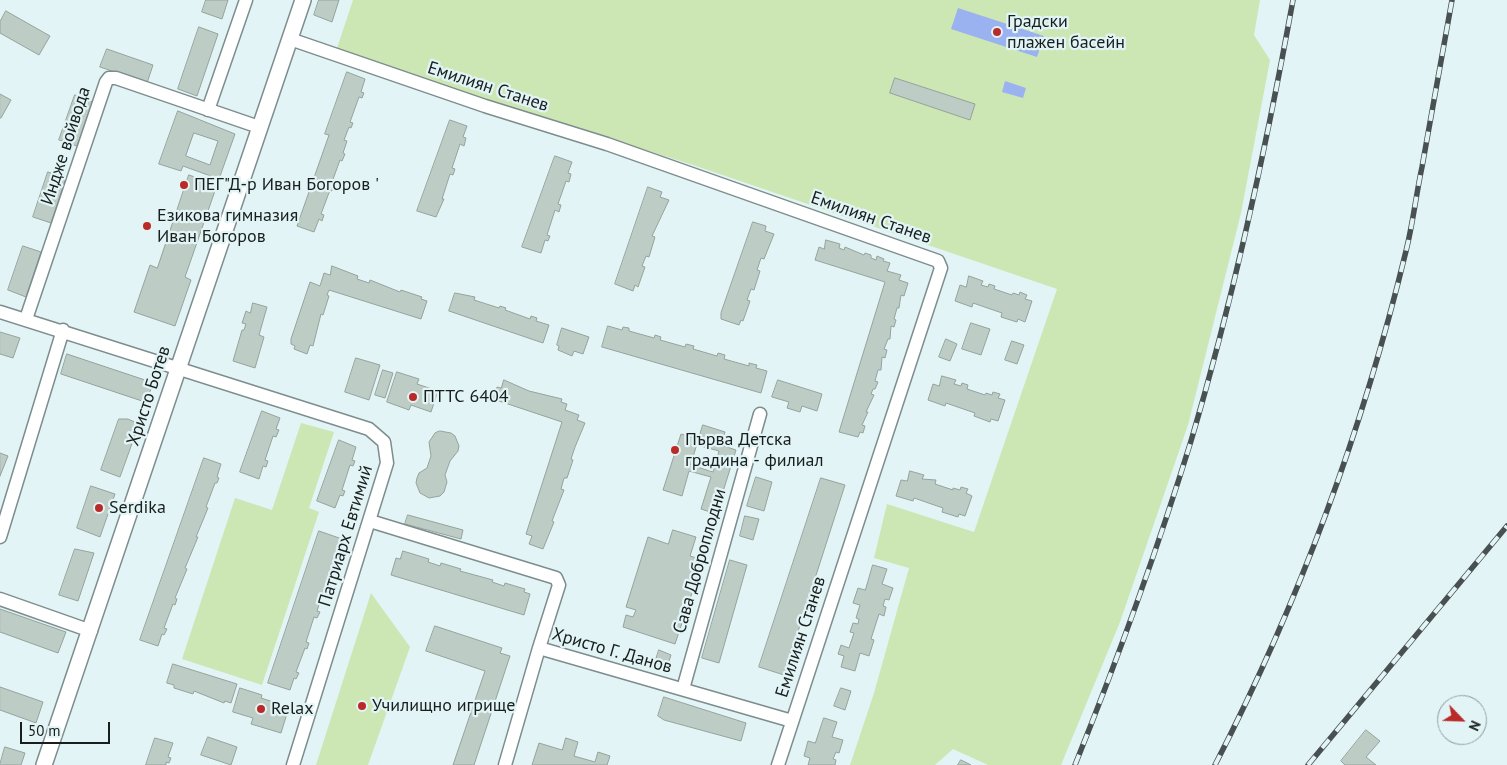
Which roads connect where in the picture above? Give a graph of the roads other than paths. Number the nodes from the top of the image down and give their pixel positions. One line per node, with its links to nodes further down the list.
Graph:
1 (246, 0): 4 (street)
2 (303, 0): 3 (street, Христо Ботев)
3 (290, 39): 5 (street, Христо Ботев); 17 (street, Емилиян Станев)
4 (208, 110): 5 (street, Индже войвода); 7 (street, Индже войвода)
5 (259, 127): 9 (street, Христо Ботев)
6 (0, 312): 7 (street, Патриарх Евтимий)
7 (26, 320): 8 (street, Патриарх Евтимий)
8 (63, 330): 9 (street, Патриарх Евтимий); 12 (street)
9 (178, 368): 11 (street, Патриарх Евтимий); 14 (street, Христо Ботев)
10 (760, 414): 16 (street, Сава Доброплодни)
11 (370, 521): 15 (street); 19 (street, Патриарх Евтимий)
12 (0, 537)
13 (0, 599): 14 (street)
14 (90, 631): 18 (street, Христо Ботев)
15 (539, 648): 16 (street, Христо Г. Данов); 20 (street, Христо Г. Данов)
16 (683, 689): 17 (street, Христо Г. Данов)
17 (792, 721): 21 (street, Емилиян Станев)
18 (44, 765)
19 (293, 765)
20 (505, 765)
21 (778, 765)

